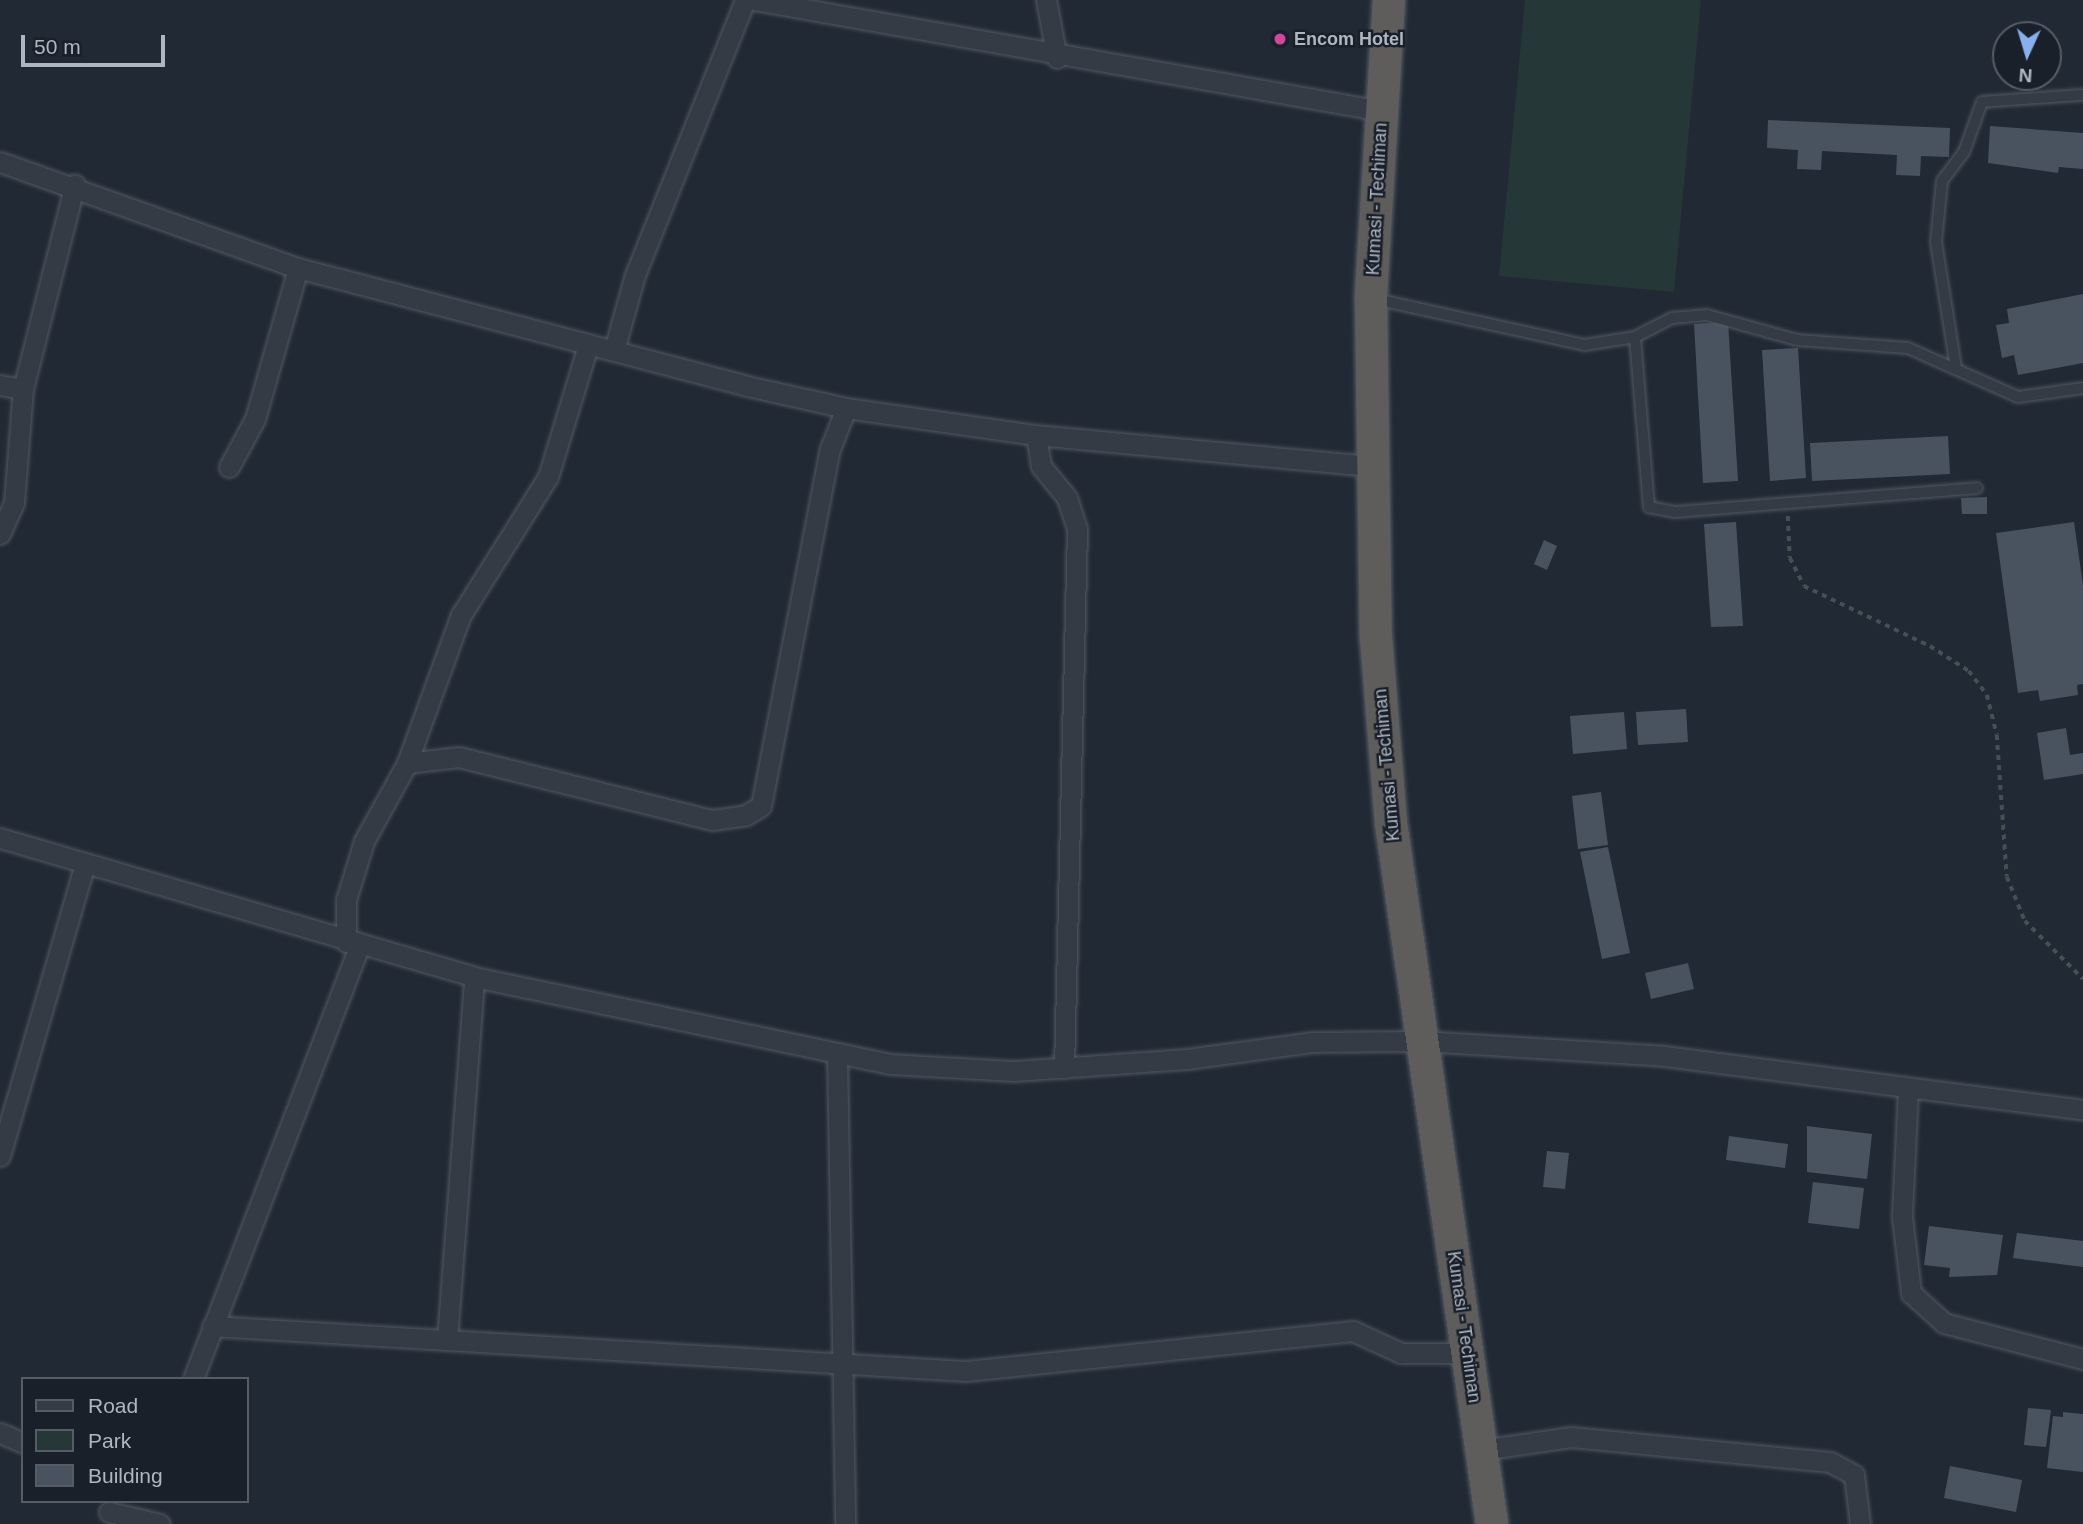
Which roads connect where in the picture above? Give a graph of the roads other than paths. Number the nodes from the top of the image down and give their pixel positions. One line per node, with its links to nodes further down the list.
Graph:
1 (745, 0): 14 (street)
2 (754, 0): 5 (street)
3 (1046, 0): 5 (street)
4 (1389, 0): 7 (highway, Kumasi - Techiman)
5 (1057, 58): 7 (street)
6 (2083, 95): 15 (lane)
7 (1382, 111): 11 (highway, Kumasi - Techiman)
8 (0, 162): 9 (street)
9 (75, 184): 10 (street); 18 (street)
10 (298, 268): 13 (street); 22 (street)
11 (1371, 298): 12 (lane); 21 (highway, Kumasi - Techiman)
12 (1635, 337): 15 (lane); 23 (lane)
13 (589, 345): 14 (street); 25 (street)
14 (614, 350): 19 (street)
15 (1956, 368): 17 (lane)
16 (0, 385): 18 (street)
17 (2083, 388)
18 (23, 389): 24 (street)
19 (846, 408): 20 (street); 25 (street)
20 (1036, 435): 21 (street); 32 (street)
21 (1370, 466): 30 (highway, Kumasi - Techiman)
22 (229, 467)
23 (1977, 488)
24 (0, 534)
25 (407, 763): 28 (street)
26 (1, 836): 27 (street)
27 (85, 864): 28 (street); 35 (street)
28 (353, 944): 29 (street); 37 (street)
29 (474, 977): 31 (street); 38 (street)
30 (1422, 1041): 32 (street); 33 (street); 39 (highway, Kumasi - Techiman)
31 (837, 1053): 32 (street); 41 (street)
32 (1064, 1068)
33 (1908, 1088): 34 (street); 40 (street)
34 (2083, 1110)
35 (4, 1126): 36 (street)
36 (0, 1156)
37 (212, 1326): 38 (street); 42 (street)
38 (447, 1340): 41 (street)
39 (1467, 1353): 41 (street); 45 (highway, Kumasi - Techiman)
40 (2083, 1359)
41 (842, 1363): 48 (street)
42 (194, 1377)
43 (0, 1433): 44 (street)
44 (21, 1442)
45 (1481, 1450): 49 (highway, Kumasi - Techiman); 50 (street)
46 (105, 1512): 47 (street)
47 (151, 1515)
48 (845, 1524)
49 (1492, 1524)
50 (1860, 1524)

